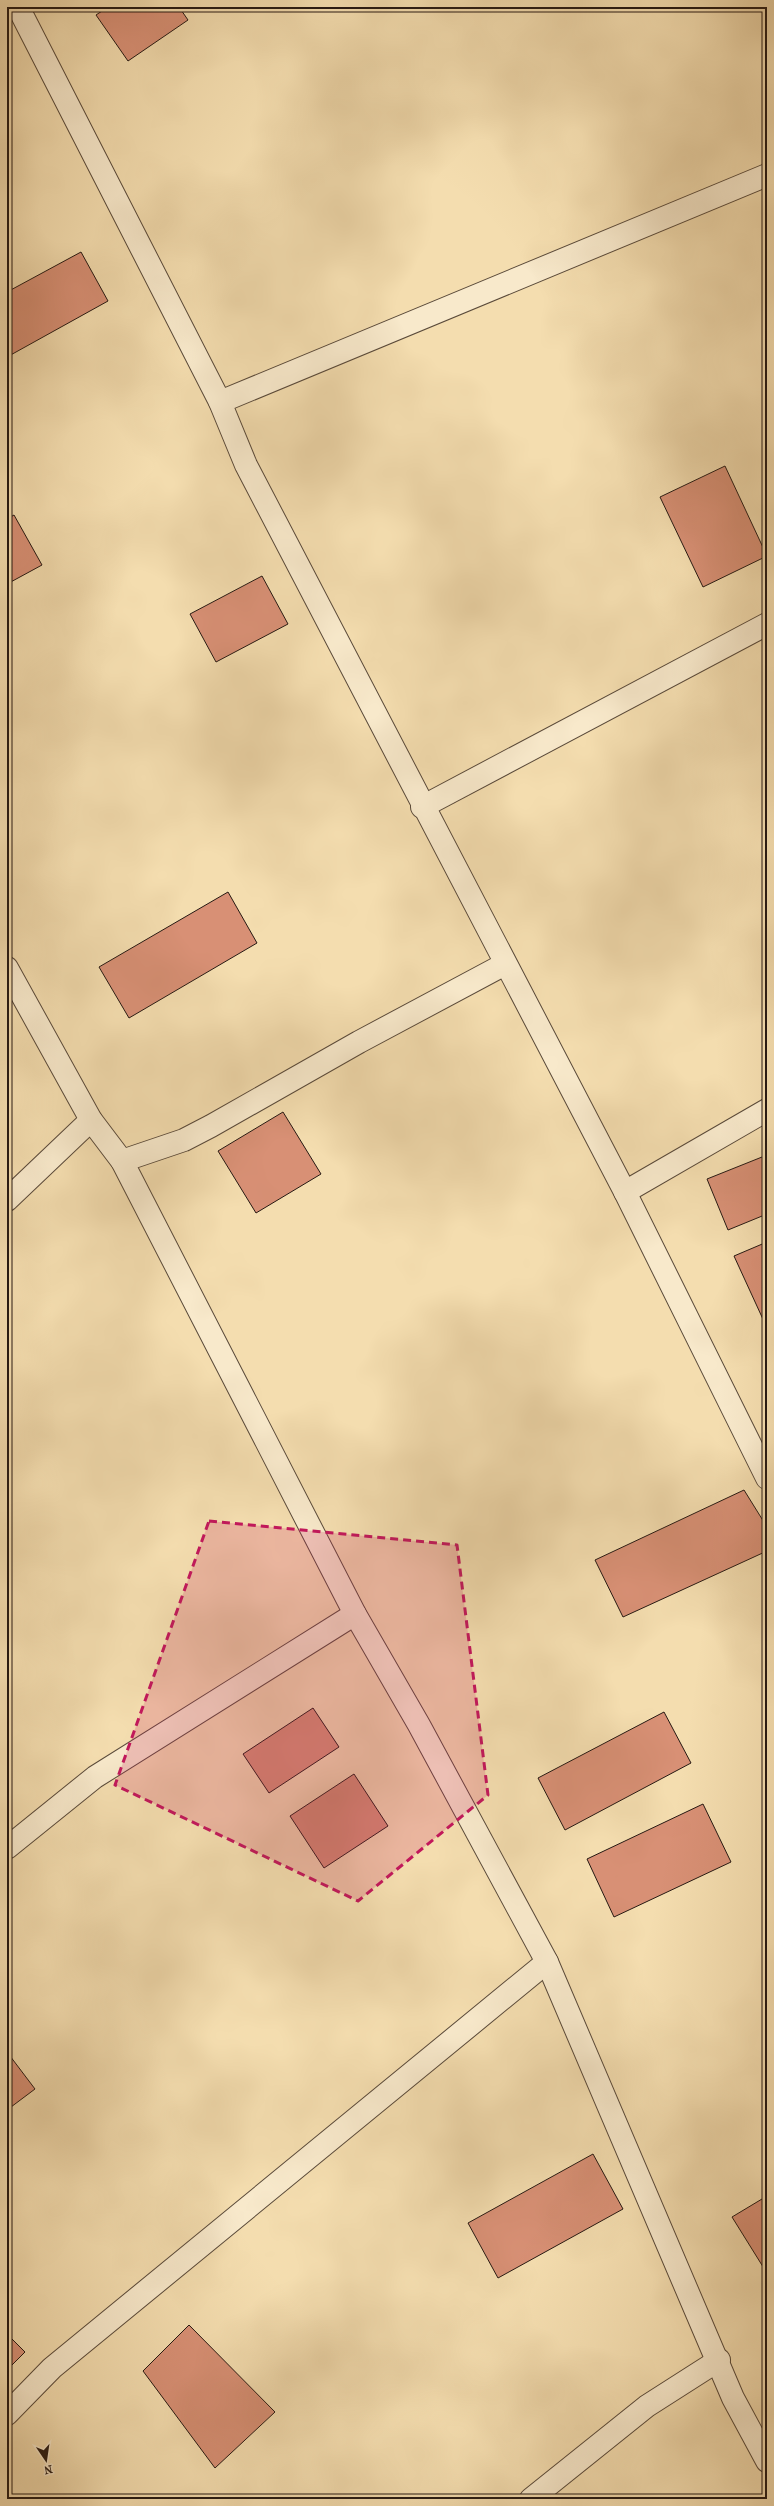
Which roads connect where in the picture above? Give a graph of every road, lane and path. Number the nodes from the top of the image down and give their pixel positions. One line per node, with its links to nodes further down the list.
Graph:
1 (18, 7): 3 (street)
2 (767, 175): 3 (street)
3 (220, 402): 5 (street)
4 (767, 624): 5 (street)
5 (422, 807): 6 (street)
6 (505, 964): 10 (street); 11 (street)
7 (7, 968): 9 (street)
8 (767, 1110): 11 (street)
9 (91, 1120): 10 (street); 12 (street)
10 (122, 1161): 14 (street)
11 (625, 1192): 13 (street)
12 (7, 1200)
13 (767, 1478)
14 (355, 1614): 15 (street); 16 (street)
15 (7, 1848)
16 (547, 1962): 17 (street); 18 (street)
17 (719, 2360): 19 (street); 20 (street)
18 (7, 2414)
19 (767, 2461)
20 (531, 2499)

